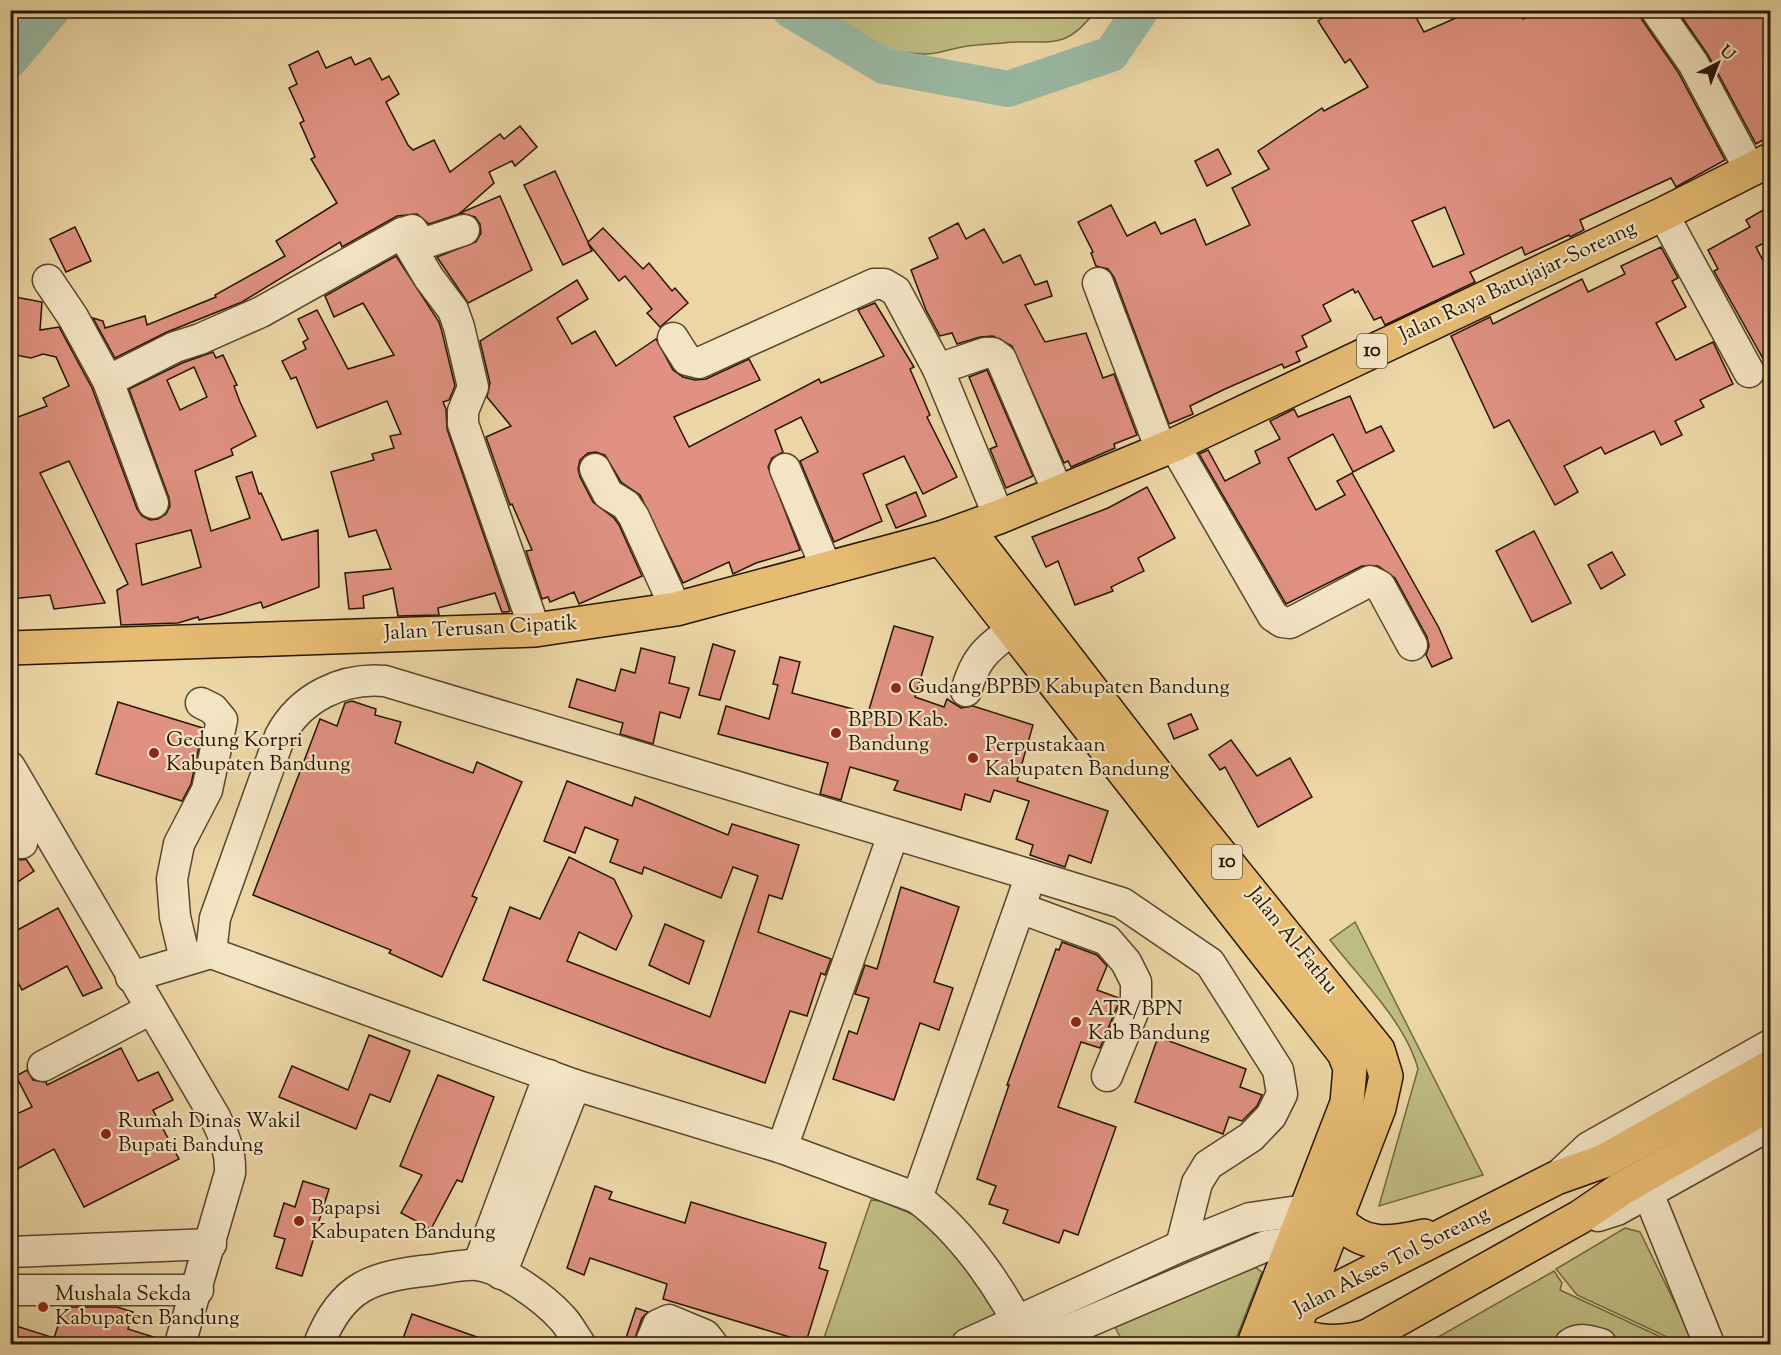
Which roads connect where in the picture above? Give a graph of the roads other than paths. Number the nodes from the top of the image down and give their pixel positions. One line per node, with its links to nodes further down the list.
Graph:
1 (1656, 10): 2 (street)
2 (1760, 165): 3 (main road, Jalan Raya Batujajar-Soreang / 10)
3 (1663, 214): 10 (street); 12 (main road, Jalan Raya Batujajar-Soreang / 10)
4 (464, 230): 5 (street)
5 (402, 233): 11 (street); 21 (street)
6 (48, 280): 11 (street)
7 (1098, 283): 12 (street)
8 (673, 338): 9 (street)
9 (938, 369): 15 (street); 17 (street)
10 (1749, 372)
11 (108, 381): 16 (street)
12 (1168, 447): 15 (main road, Jalan Raya Batujajar-Soreang / 10); 23 (street)
13 (596, 469): 20 (street)
14 (785, 469): 19 (street)
15 (1058, 492): 17 (main road, Jalan Raya Batujajar-Soreang / 10)
16 (153, 503)
17 (999, 517): 18 (main road, Jalan Raya Batujajar-Soreang / 10)
18 (954, 534): 19 (main road, Jalan Terusan Cipatik); 22 (main road, Jalan Al-Fathu / 10); 28 (main road, Jalan Al-Fathu / 10)
19 (826, 570): 20 (main road, Jalan Terusan Cipatik)
20 (676, 609): 21 (main road, Jalan Terusan Cipatik)
21 (535, 630): 24 (main road, Jalan Terusan Cipatik)
22 (1012, 630): 25 (street); 28 (main road, Jalan Al-Fathu / 10)
23 (1412, 645)
24 (10, 648)
25 (966, 691)
26 (201, 703): 34 (street)
27 (10, 767): 35 (street)
28 (1157, 795): 49 (main road, Jalan Al-Fathu / 10); 51 (main road, Jalan Al-Fathu / 10)
29 (893, 835): 30 (street); 34 (street); 44 (street)
30 (1032, 875): 31 (street); 32 (street)
31 (1122, 903): 33 (street); 53 (street)
32 (1020, 908): 33 (street); 47 (street)
33 (1107, 940): 40 (street)
34 (198, 956): 35 (street); 41 (street)
35 (131, 977): 36 (street)
36 (151, 1010): 38 (street); 52 (street)
37 (1770, 1046): 45 (street, Jalan Akses Tol Soreang)
38 (43, 1066)
39 (1770, 1067): 45 (main road, Jalan Akses Tol Soreang)
40 (1107, 1076)
41 (562, 1080): 44 (street); 55 (street)
42 (1770, 1104): 48 (main road, Jalan Akses Tol Soreang)
43 (1770, 1125): 46 (street, Jalan Akses Tol Soreang)
44 (782, 1148): 47 (street)
45 (1556, 1178): 50 (main road, Jalan Akses Tol Soreang)
46 (1648, 1193): 48 (street, Jalan Akses Tol Soreang); 70 (street)
47 (917, 1198): 60 (street)
48 (1580, 1217): 61 (main road, Jalan Akses Tol Soreang)
49 (1301, 1225): 51 (street); 53 (street); 59 (main road, Jalan Al-Fathu / 10); 60 (street)
50 (1462, 1228): 51 (main road); 58 (main road, Jalan Akses Tol Soreang)
51 (1334, 1229): 58 (main road, Jalan Al-Fathu / 10)
52 (211, 1244): 54 (street); 57 (street)
53 (1181, 1246): 60 (street)
54 (10, 1252)
55 (490, 1270): 63 (street); 64 (street)
56 (10, 1290): 57 (street)
57 (198, 1290): 62 (street)
58 (1294, 1329): 59 (main road, Jalan Akses Tol Soreang); 61 (main road, Jalan Akses Tol Soreang)
59 (1258, 1335)
60 (1028, 1337): 67 (street)
61 (1362, 1340)
62 (180, 1344)
63 (319, 1344)
64 (580, 1344)
65 (650, 1344): 66 (street)
66 (712, 1344)
67 (967, 1344)
68 (1570, 1344): 69 (street)
69 (1601, 1344)
70 (1708, 1344)

